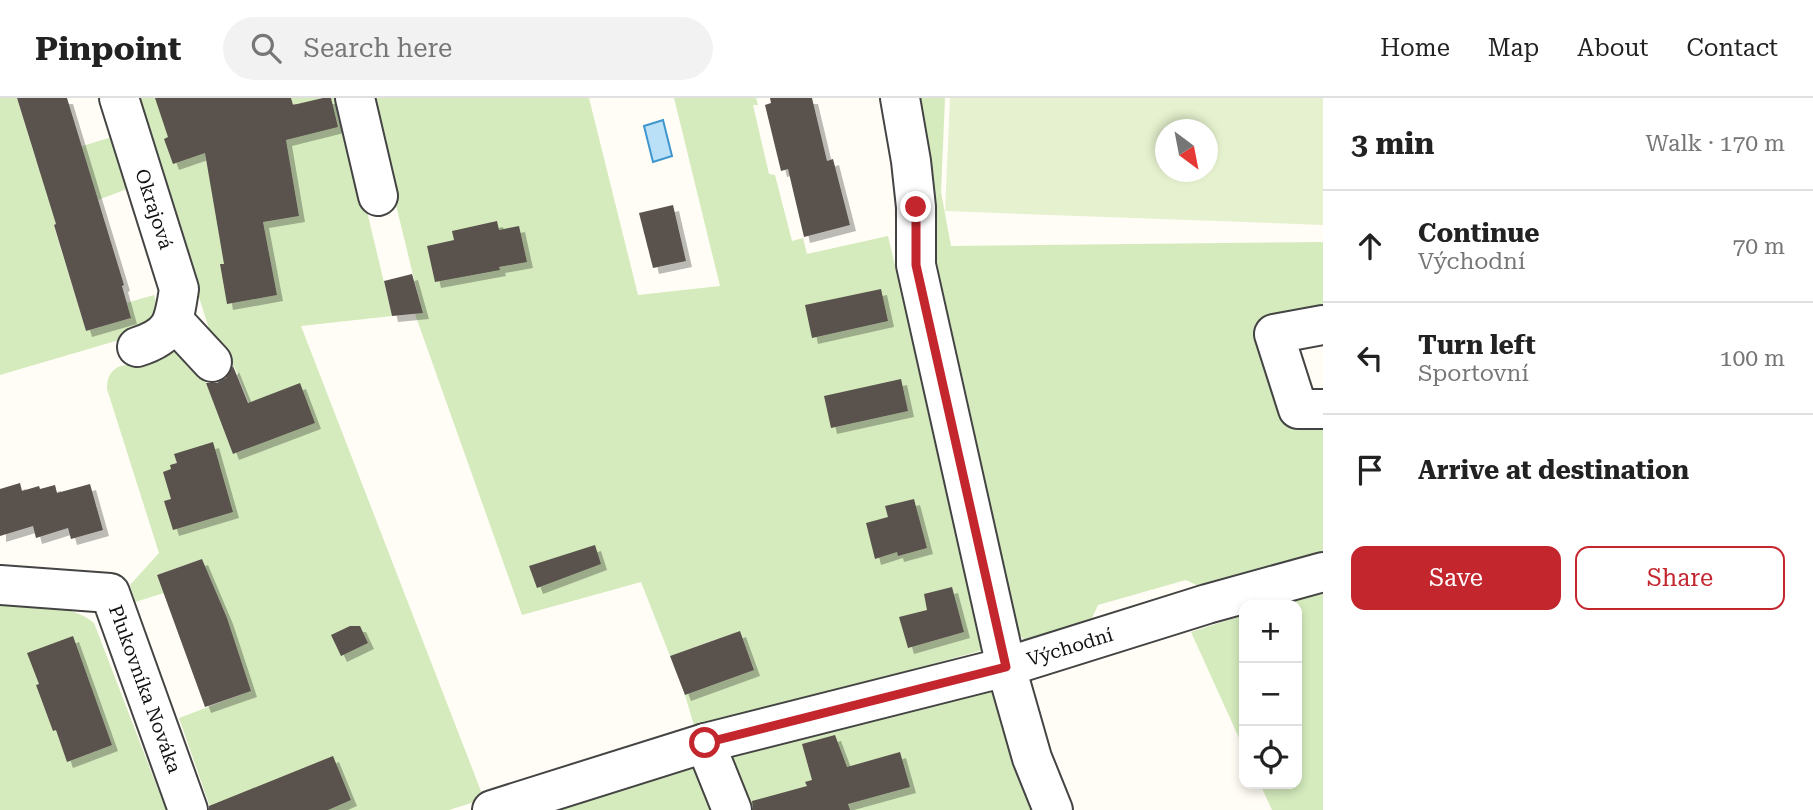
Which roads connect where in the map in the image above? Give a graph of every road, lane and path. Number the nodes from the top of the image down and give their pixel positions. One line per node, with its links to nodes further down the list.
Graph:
1 (119, 98): 5 (street, Okrajová)
2 (355, 98): 4 (street)
3 (900, 98): 12 (street)
4 (378, 196)
5 (174, 321): 7 (street); 8 (street)
6 (1323, 325): 9 (street)
7 (136, 347)
8 (212, 362)
9 (1323, 409)
10 (1323, 572): 12 (street, Východní)
11 (0, 585): 14 (street, Plukovníka Nováka)
12 (1006, 667): 13 (street, Východní); 17 (street)
13 (705, 743): 15 (street, Východní); 16 (street)
14 (188, 810)
15 (492, 810)
16 (732, 810)
17 (1054, 810)

